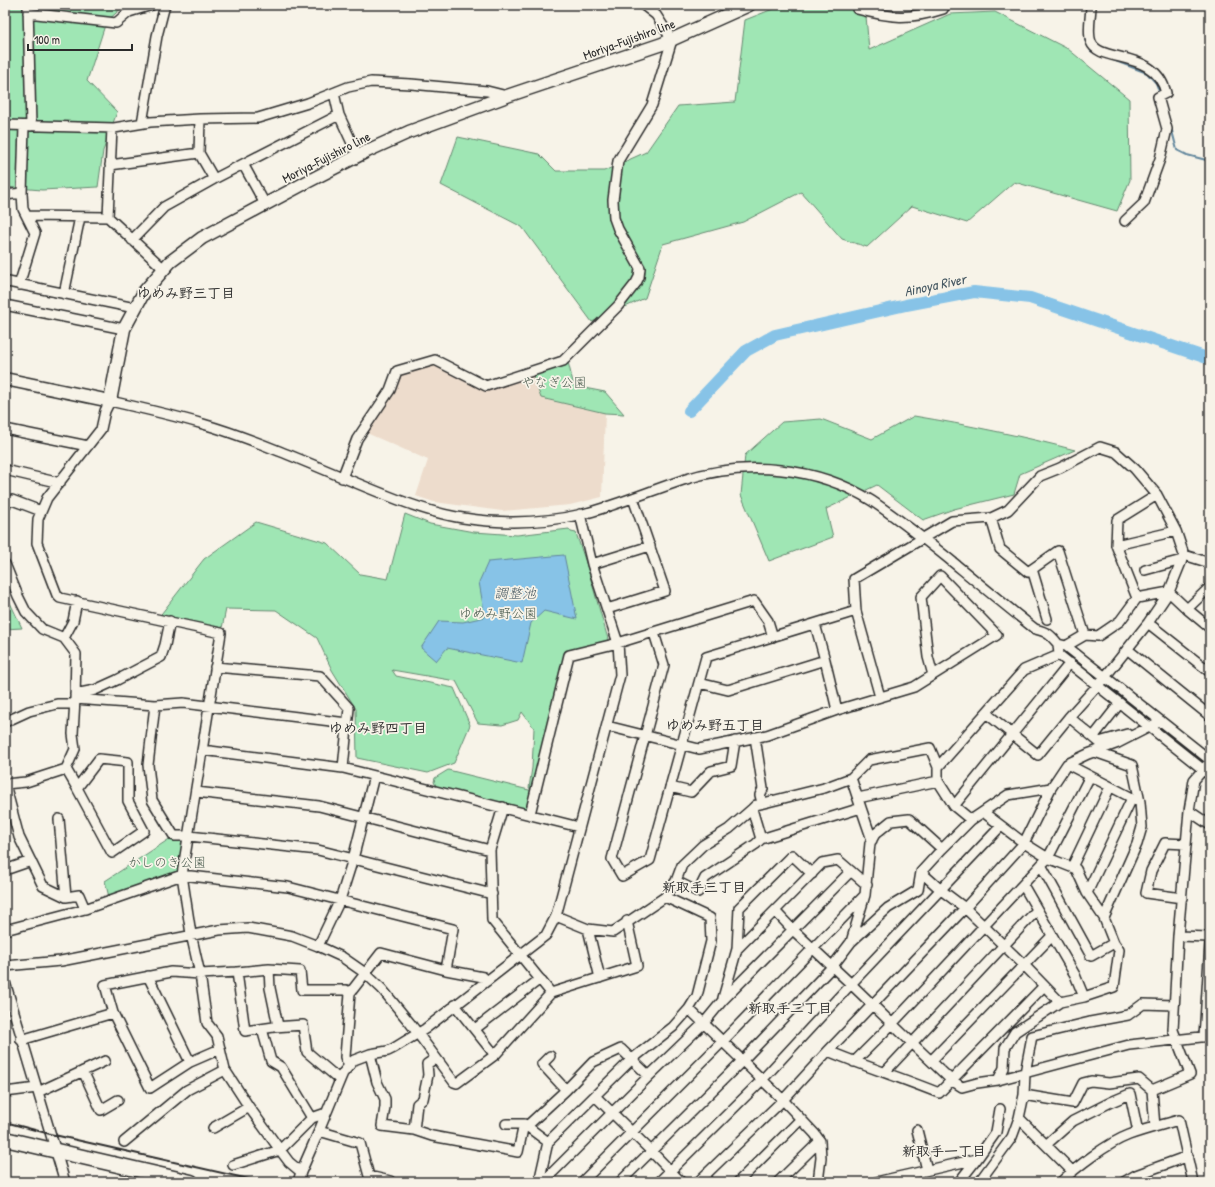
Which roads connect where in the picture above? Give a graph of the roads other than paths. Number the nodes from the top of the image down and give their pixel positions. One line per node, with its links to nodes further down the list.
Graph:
1 (152, 5): 8 (street)
2 (165, 5): 14 (street)
3 (643, 5): 9 (street)
4 (749, 5): 9 (main road, Moriya-Fujishiro line)
5 (858, 5): 6 (street)
6 (945, 5)
7 (1091, 5): 29 (street)
8 (28, 9): 16 (street)
9 (672, 40): 11 (main road, Moriya-Fujishiro line); 43 (street)
10 (334, 93): 11 (street); 12 (street); 13 (street)
11 (507, 96): 19 (main road, Moriya-Fujishiro line)
12 (339, 115): 19 (street); 20 (street)
13 (200, 118): 14 (street); 18 (street)
14 (142, 123): 17 (street)
15 (5, 125): 16 (street)
16 (28, 126): 17 (street); 23 (street)
17 (112, 128): 21 (street)
18 (199, 153): 21 (street); 22 (street)
19 (358, 156): 25 (main road, Moriya-Fujishiro line)
20 (243, 164): 22 (street); 25 (street)
21 (110, 166): 28 (street)
22 (214, 179): 30 (street)
23 (22, 193): 24 (street); 26 (street)
24 (5, 195)
25 (265, 204): 31 (main road, Moriya-Fujishiro line)
26 (27, 216): 27 (street); 33 (street)
27 (80, 217): 28 (street); 34 (street)
28 (108, 217): 30 (street)
29 (1125, 221)
30 (132, 240): 31 (street)
31 (164, 270): 36 (main road, Moriya-Fujishiro line)
32 (5, 284): 33 (street)
33 (19, 285): 34 (street)
34 (64, 294): 36 (street)
35 (5, 305): 37 (street)
36 (136, 308): 37 (main road, Moriya-Fujishiro line)
37 (124, 329): 39 (main road, Moriya-Fujishiro line)
38 (5, 379): 39 (main road)
39 (110, 401): 41 (street); 43 (street)
40 (5, 429): 41 (street)
41 (88, 446): 44 (street)
42 (5, 470): 44 (street)
43 (342, 478): 49 (street)
44 (60, 483): 48 (street)
45 (1157, 494): 50 (street); 51 (street); 53 (street)
46 (633, 498): 49 (street); 52 (street); 54 (street)
47 (5, 504): 48 (street)
48 (40, 511): 64 (street)
49 (580, 514): 58 (street)
50 (991, 518): 52 (street); 59 (street)
51 (1176, 531): 53 (street); 55 (street)
52 (923, 538): 67 (street); 78 (street)
53 (1116, 545): 63 (street)
54 (650, 546): 58 (street); 65 (street)
55 (1183, 558): 56 (street); 60 (street); 62 (street)
56 (1210, 563)
57 (5, 564): 76 (street)
58 (592, 564): 65 (street)
59 (1032, 569): 68 (street); 74 (street)
60 (1145, 570)
61 (1210, 588): 66 (street)
62 (1169, 592): 63 (street); 66 (street); 70 (street)
63 (1137, 598): 74 (street)
64 (77, 601): 69 (street); 76 (street)
65 (607, 609): 77 (street)
66 (1187, 609): 72 (street)
67 (856, 610): 71 (street); 89 (street)
68 (1047, 619)
69 (170, 621): 83 (street); 90 (street)
70 (1148, 622): 79 (street); 84 (street)
71 (815, 624): 75 (street); 81 (street)
72 (1210, 628)
73 (654, 633): 75 (street); 77 (street); 104 (street)
74 (1085, 635): 78 (street)
75 (773, 637): 87 (street)
76 (64, 638): 90 (street)
77 (618, 643): 101 (street); 137 (street)
78 (1062, 645): 80 (street); 86 (street)
79 (1127, 649): 86 (street); 97 (street)
80 (1059, 655): 82 (street); 95 (street)
81 (825, 660): 87 (street); 94 (street)
82 (1070, 663): 88 (street); 105 (street)
83 (215, 667): 93 (street); 100 (street)
84 (1210, 672)
85 (933, 675): 85 (street); 89 (street)
86 (1105, 677): 88 (street); 98 (street)
87 (699, 683): 109 (street)
88 (1097, 686): 91 (street); 96 (street)
89 (880, 697): 94 (street)
90 (74, 699): 92 (street); 99 (street); 116 (street)
91 (1120, 703): 102 (street); 106 (street)
92 (155, 705): 93 (street); 144 (street)
93 (209, 706): 100 (street); 110 (street)
94 (837, 710): 107 (street)
95 (986, 713): 105 (street); 114 (street)
96 (1069, 716): 105 (street); 106 (street)
97 (1210, 716)
98 (1161, 721): 102 (street); 112 (street)
99 (5, 722)
100 (347, 723): 115 (street)
101 (607, 726): 104 (street); 143 (street)
102 (1150, 727): 111 (street); 117 (street)
103 (1127, 734): 106 (street)
104 (645, 735): 109 (street); 123 (street)
105 (1012, 735): 131 (street)
106 (1094, 736)
107 (755, 737): 108 (street); 130 (street)
108 (735, 741): 109 (street); 123 (street)
109 (682, 744): 123 (street)
110 (202, 750): 115 (street); 127 (street)
111 (1095, 752): 113 (street); 129 (street)
112 (1210, 761): 117 (street)
113 (1067, 764): 119 (street); 126 (street)
114 (938, 767): 120 (street); 121 (street)
115 (343, 768): 118 (street)
116 (66, 769): 122 (street); 125 (street)
117 (1207, 772): 135 (street)
118 (374, 776): 132 (street); 138 (street)
119 (1090, 776): 124 (street); 151 (street)
120 (851, 778): 128 (street); 130 (street)
121 (938, 781): 128 (street); 131 (street)
122 (5, 784): 153 (street)
123 (670, 787)
124 (1110, 787): 129 (street); 155 (street)
125 (77, 788): 125 (street)
126 (1051, 788): 136 (street); 147 (street)
127 (196, 792): 138 (street); 144 (street)
128 (858, 798): 133 (street)
129 (1136, 800): 165 (street); 177 (street)
130 (762, 803): 134 (street)
131 (954, 806): 140 (street)
132 (503, 807): 137 (street); 150 (street)
133 (861, 808): 145 (street); 146 (street)
134 (752, 809): 145 (street); 161 (street)
135 (1189, 811): 141 (street); 148 (street)
136 (983, 812): 140 (street); 142 (street)
137 (530, 814): 143 (street)
138 (363, 817): 150 (street); 152 (street)
139 (59, 820): 168 (street)
140 (971, 820): 149 (street)
141 (1210, 825)
142 (1001, 826): 147 (street); 164 (street)
143 (580, 827): 176 (street)
144 (189, 836): 152 (street); 160 (street)
145 (761, 839): 161 (street)
146 (872, 840): 149 (street); 162 (street)
147 (1024, 843): 151 (street); 172 (street)
148 (1186, 844): 170 (street); 170 (street)
149 (942, 849): 158 (street)
150 (490, 850): 166 (street)
151 (1048, 858): 154 (street); 155 (street)
152 (353, 859): 166 (street); 171 (street)
153 (31, 861): 156 (street); 168 (street)
154 (1041, 865): 163 (street); 189 (street)
155 (1072, 867): 165 (street)
156 (5, 870)
157 (851, 871): 159 (street); 162 (street); 182 (street)
158 (921, 872): 164 (street); 187 (street)
159 (812, 874): 175 (street); 192 (street)
160 (182, 875): 171 (street); 173 (street); 183 (street)
161 (676, 881): 169 (street)
162 (867, 885): 167 (street)
163 (1023, 885): 174 (street); 179 (street)
164 (941, 890): 172 (street); 208 (street)
165 (1087, 893): 177 (street)
166 (492, 894): 194 (street)
167 (865, 895): 187 (street); 193 (street)
168 (66, 897): 173 (street)
169 (665, 897): 178 (street); 219 (street)
170 (1182, 898): 185 (street)
171 (340, 900): 190 (street); 199 (street)
172 (965, 908): 179 (street); 218 (street)
173 (86, 909): 181 (street)
174 (1037, 910): 184 (street); 191 (street)
175 (775, 911): 182 (street); 192 (street)
176 (556, 916): 180 (street); 194 (street)
177 (1104, 918): 189 (street)
178 (627, 922): 180 (street); 204 (street)
179 (984, 926): 191 (street); 222 (street)
180 (588, 929): 204 (street)
181 (5, 930)
182 (792, 930): 193 (street); 213 (street)
183 (191, 934): 190 (street); 196 (street); 202 (street)
184 (1052, 936): 195 (street); 212 (street)
185 (1178, 936): 186 (street); 215 (street)
186 (1210, 937)
187 (851, 942): 197 (street)
188 (1210, 943): 227 (street)
189 (1114, 944): 212 (street)
190 (318, 946): 201 (street)
191 (1004, 946): 195 (street); 231 (street)
192 (737, 949): 213 (street)
193 (812, 949): 197 (street); 230 (street)
194 (521, 955): 205 (street); 206 (street)
195 (1024, 965): 209 (street); 241 (street)
196 (5, 966)
197 (832, 967): 208 (street); 240 (street)
198 (269, 969): 200 (street); 210 (street); 223 (street)
199 (446, 970): 201 (street); 206 (street)
200 (237, 972): 202 (street); 224 (street)
201 (365, 973): 210 (street); 226 (street)
202 (200, 974): 203 (street); 232 (street)
203 (148, 976): 220 (street); 242 (street)
204 (600, 978): 211 (street)
205 (540, 979): 211 (street); 225 (street)
206 (487, 981): 217 (street)
207 (5, 982): 216 (street)
208 (851, 984): 218 (street); 251 (street)
209 (1044, 986): 214 (street); 252 (street)
210 (350, 993): 244 (street)
211 (551, 993): 235 (street)
212 (1084, 997): 214 (street)
213 (723, 1000): 221 (street)
214 (1060, 1002): 253 (street)
215 (1174, 1004): 228 (street); 248 (street)
216 (8, 1005): 229 (street)
217 (456, 1005): 225 (street); 226 (street)
218 (872, 1005): 222 (street); 233 (street)
219 (689, 1009): 221 (street); 238 (street)
220 (114, 1013): 229 (street); 242 (street)
221 (704, 1024): 230 (street); 249 (street)
222 (892, 1024): 231 (street); 243 (street)
223 (278, 1026): 224 (street); 250 (street)
224 (262, 1029): 266 (street)
225 (475, 1029): 235 (street)
226 (418, 1033): 234 (street); 237 (street)
227 (1207, 1037): 228 (street)
228 (1176, 1039): 248 (street); 256 (street)
229 (22, 1040): 254 (street)
230 (722, 1042): 240 (street); 276 (street)
231 (912, 1043): 241 (street); 247 (street)
232 (220, 1049): 242 (street); 245 (street)
233 (828, 1051): 243 (street); 261 (street)
234 (370, 1054): 244 (street); 273 (street)
235 (495, 1055): 237 (street)
236 (550, 1056): 255 (street)
237 (436, 1058): 273 (street)
238 (631, 1060): 249 (street); 255 (street); 259 (street)
239 (105, 1061): 246 (street)
240 (742, 1061): 251 (street); 287 (street)
241 (931, 1061): 252 (street)
242 (190, 1062)
243 (854, 1062): 247 (street)
244 (349, 1066): 250 (street)
245 (226, 1070): 262 (street); 282 (street)
246 (83, 1071): 254 (street); 260 (street)
247 (885, 1072): 252 (street)
248 (1025, 1073): 253 (street); 258 (street)
249 (649, 1076): 264 (street)
250 (340, 1080): 265 (street)
251 (762, 1080): 261 (street); 294 (street)
252 (951, 1080): 253 (street)
253 (998, 1080)
254 (38, 1090): 257 (street); 286 (street)
255 (566, 1090): 270 (street)
256 (1152, 1090): 258 (street); 271 (street)
257 (5, 1092)
258 (1024, 1095): 268 (street)
259 (595, 1096): 264 (street); 283 (street)
260 (118, 1100)
261 (783, 1100): 267 (street); 305 (street)
262 (249, 1107): 272 (street); 285 (street)
263 (1000, 1109): 277 (street)
264 (613, 1113): 276 (street); 300 (street)
265 (326, 1114): 266 (street); 275 (street)
266 (312, 1118): 285 (street)
267 (801, 1118): 281 (street); 306 (street)
268 (1019, 1118): 280 (street); 284 (street)
269 (506, 1124): 270 (street)
270 (526, 1125): 273 (street); 283 (street)
271 (1155, 1127): 278 (street); 288 (street)
272 (213, 1128)
273 (414, 1130)
274 (917, 1130): 291 (street)
275 (319, 1131): 293 (street); 298 (street)
276 (632, 1132): 287 (street); 301 (street)
277 (996, 1132): 280 (street); 289 (street)
278 (1138, 1132): 284 (street); 292 (street)
279 (5, 1139): 286 (highway)
280 (1010, 1139): 311 (street)
281 (820, 1141): 307 (street); 308 (street)
282 (124, 1142)
283 (548, 1142): 299 (street)
284 (1047, 1144): 292 (street)
285 (280, 1150): 290 (street); 293 (street)
286 (56, 1151): 295 (street); 296 (highway)
287 (651, 1151): 294 (street); 302 (street)
288 (1188, 1156): 313 (street); 314 (street)
289 (977, 1158): 291 (street); 310 (street)
290 (233, 1165)
291 (927, 1170): 309 (street)
292 (1072, 1170): 312 (street)
293 (301, 1172): 297 (street)
294 (670, 1172): 303 (street); 304 (street)
295 (65, 1182)
296 (192, 1182)
297 (298, 1182)
298 (390, 1182)
299 (539, 1182)
300 (543, 1182)
301 (582, 1182)
302 (620, 1182)
303 (659, 1182)
304 (680, 1182)
305 (698, 1182)
306 (738, 1182)
307 (778, 1182)
308 (818, 1182)
309 (876, 1182)
310 (959, 1182)
311 (979, 1182)
312 (1061, 1182)
313 (1124, 1182)
314 (1193, 1182)

